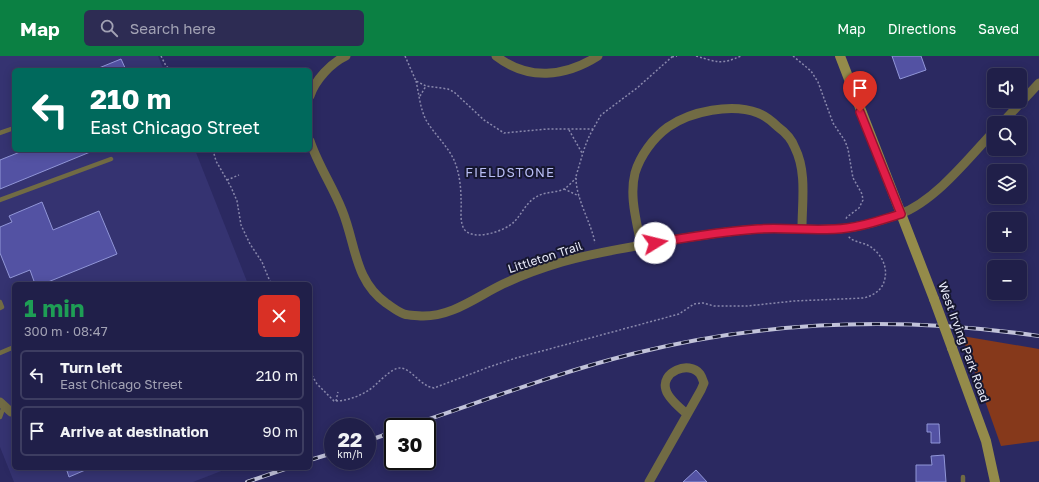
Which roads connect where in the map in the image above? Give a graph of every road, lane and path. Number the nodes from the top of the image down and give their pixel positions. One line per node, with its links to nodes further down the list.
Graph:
1 (161, 56): 12 (path)
2 (346, 56): 16 (street)
3 (405, 56): 13 (path)
4 (496, 56): 5 (street)
5 (598, 56)
6 (677, 56): 11 (path)
7 (696, 56): 8 (path)
8 (741, 56)
9 (793, 56): 35 (path)
10 (840, 56): 34 (main road, West Irving Park Road)
11 (673, 57): 20 (path)
12 (168, 68)
13 (416, 81): 15 (path); 17 (path)
14 (1039, 84): 18 (street)
15 (426, 86): 17 (path); 21 (path)
16 (312, 90)
17 (419, 97): 31 (path)
18 (1009, 116)
19 (12, 129): 22 (lane)
20 (593, 129): 21 (path); 26 (path)
21 (569, 130): 26 (path)
22 (0, 133)
23 (987, 139): 34 (street, Littleton Trail)
24 (312, 145): 39 (street, Littleton Trail)
25 (214, 152): 30 (path)
26 (582, 153): 29 (path)
27 (112, 159): 33 (lane)
28 (239, 175): 30 (path)
29 (576, 178): 31 (path); 32 (path)
30 (227, 180): 40 (path)
31 (564, 189): 32 (path)
32 (579, 196): 38 (path)
33 (0, 200)
34 (901, 214): 36 (street, Littleton Trail); 52 (main road, West Irving Park Road, bridge)
35 (846, 223)
36 (802, 228): 39 (street, Littleton Trail); 39 (street)
37 (848, 234): 47 (path)
38 (595, 243)
39 (641, 245)
40 (270, 282)
41 (0, 302): 42 (lane)
42 (0, 308)
43 (12, 349): 44 (lane)
44 (0, 353)
45 (312, 375): 47 (path)
46 (338, 392): 47 (path)
47 (336, 401)
48 (9, 410): 50 (lane)
49 (687, 414): 49 (street); 51 (street)
50 (0, 417)
51 (649, 482)
52 (995, 482)

